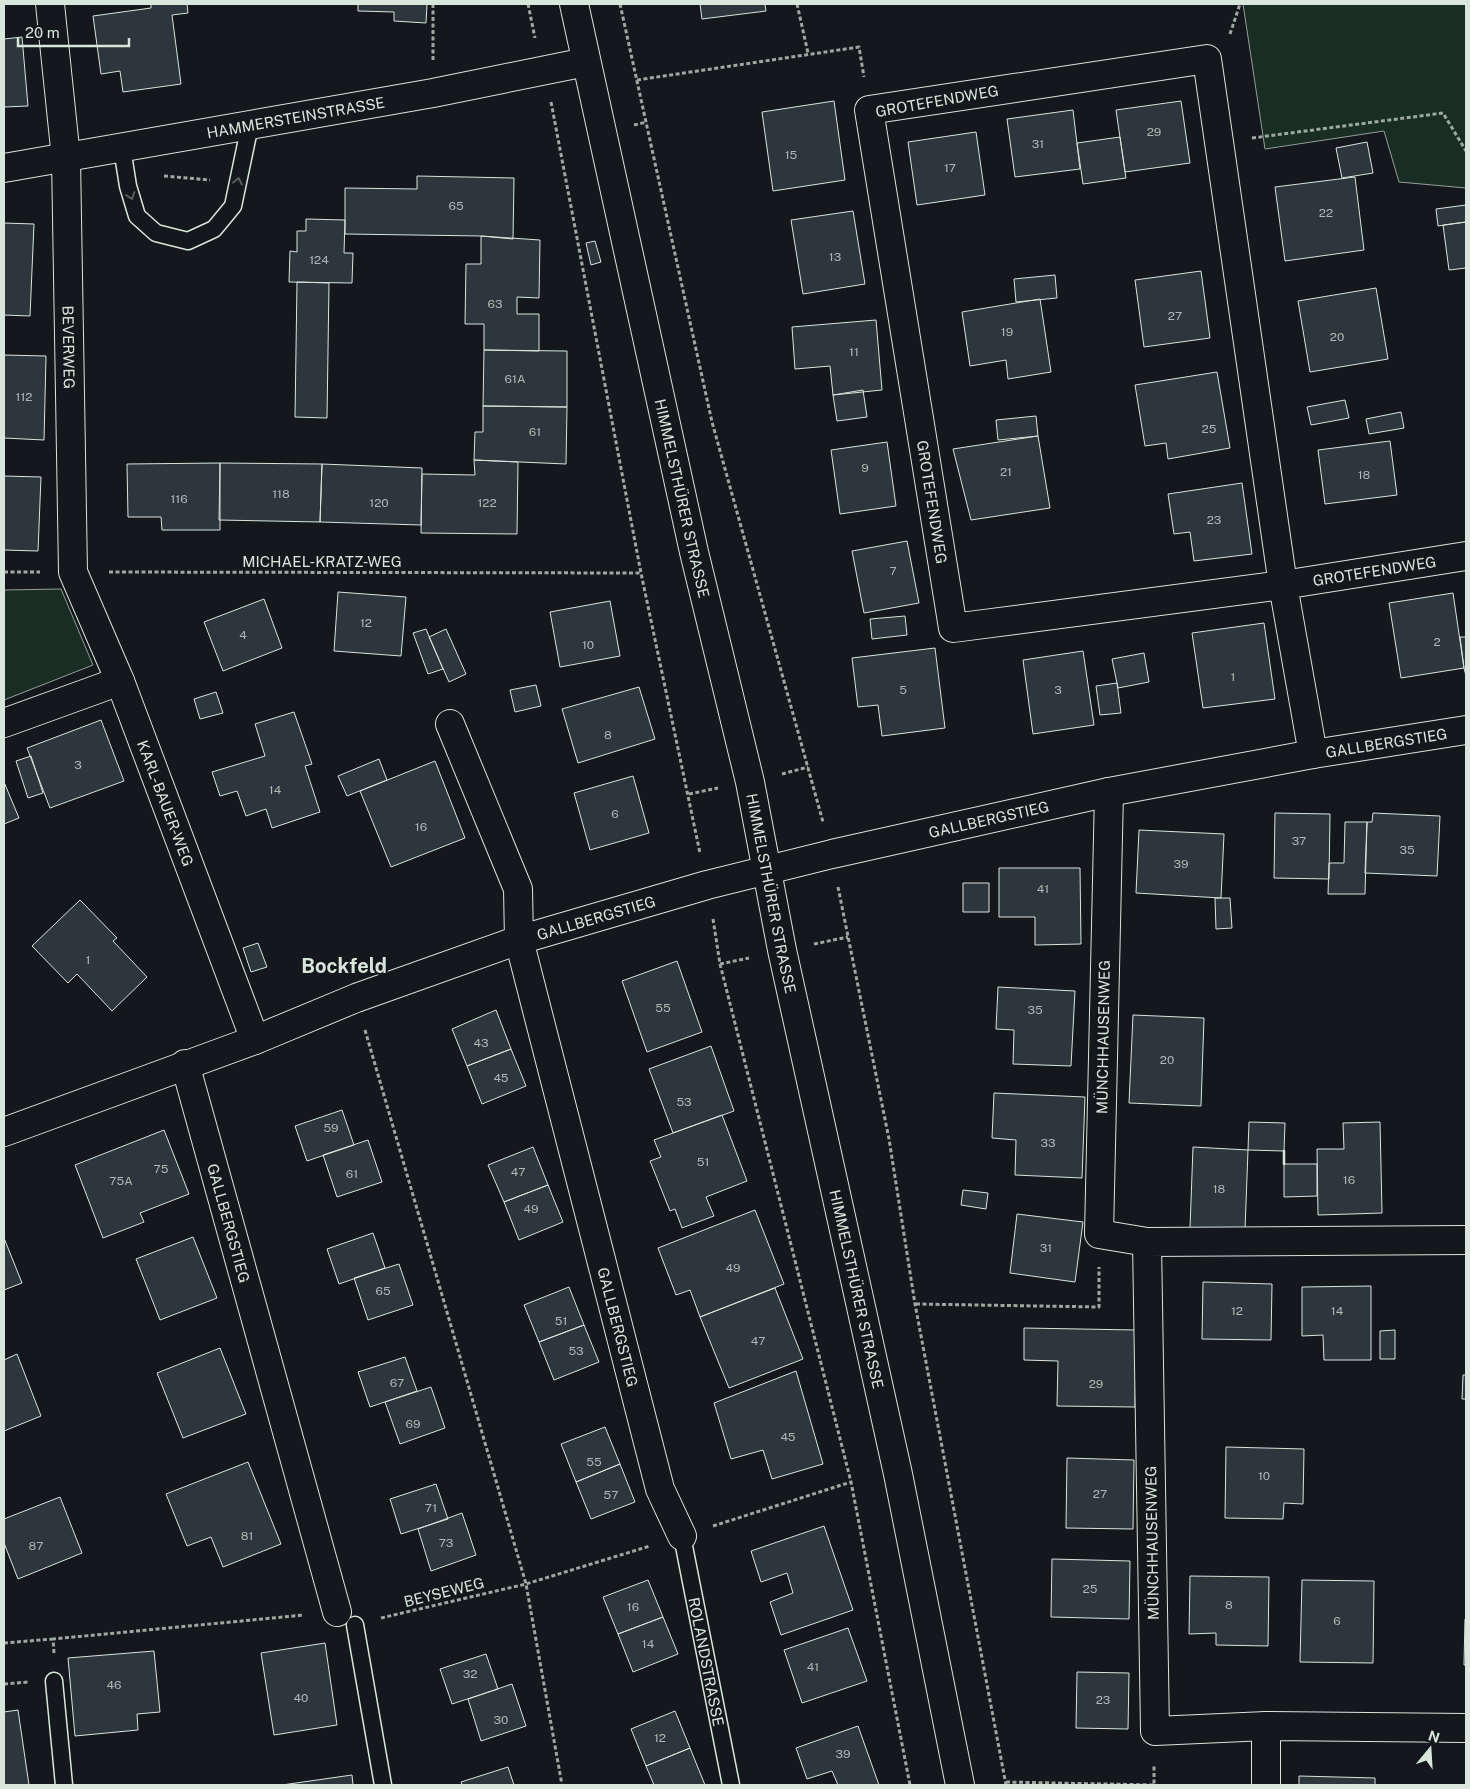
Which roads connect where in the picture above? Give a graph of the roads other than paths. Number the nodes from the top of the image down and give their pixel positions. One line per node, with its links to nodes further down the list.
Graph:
1 (50, 4): 5 (street, BEVERWEG)
2 (574, 4): 3 (street, HIMMELSTHÜRER STRASSE)
3 (586, 62): 4 (street, HAMMERSTEINSTRASSE); 16 (street, HIMMELSTHÜRER STRASSE)
4 (250, 124): 6 (street, HAMMERSTEINSTRASSE); 6 (lane, one-way to 4)
5 (66, 158): 6 (street, HAMMERSTEINSTRASSE); 7 (street, HAMMERSTEINSTRASSE); 10 (street, BEVERWEG)
6 (124, 160)
7 (4, 168)
8 (1466, 556): 9 (street, GROTEFENDWEG)
9 (1283, 585): 9 (street, GROTEFENDWEG); 14 (street, GROTEFENDWEG)
10 (120, 681): 11 (street); 18 (street, KARL-BAUER-WEG)
11 (4, 723)
12 (450, 724): 17 (street, GALLBERGSTIEG)
13 (1466, 730): 14 (street, GALLBERGSTIEG)
14 (1313, 754): 15 (street, GALLBERGSTIEG)
15 (1109, 792): 16 (street, GALLBERGSTIEG); 22 (street, MÜNCHHAUSENWEG)
16 (767, 871): 17 (street, GALLBERGSTIEG); 31 (street, HIMMELSTHÜRER STRASSE)
17 (519, 940): 18 (street, GALLBERGSTIEG); 23 (street, GALLBERGSTIEG)
18 (256, 1040): 19 (street, GALLBERGSTIEG)
19 (185, 1064): 20 (street, GALLBERGSTIEG); 24 (street, GALLBERGSTIEG)
20 (4, 1132)
21 (1466, 1240): 22 (street)
22 (1147, 1242): 26 (street, MÜNCHHAUSENWEG)
23 (682, 1536): 30 (lane, ROLANDSTRASSE)
24 (346, 1618): 29 (lane)
25 (54, 1681): 28 (lane)
26 (1266, 1726): 27 (street); 32 (street)
27 (1466, 1728)
28 (64, 1785)
29 (383, 1785)
30 (731, 1785)
31 (960, 1785)
32 (1266, 1785)

